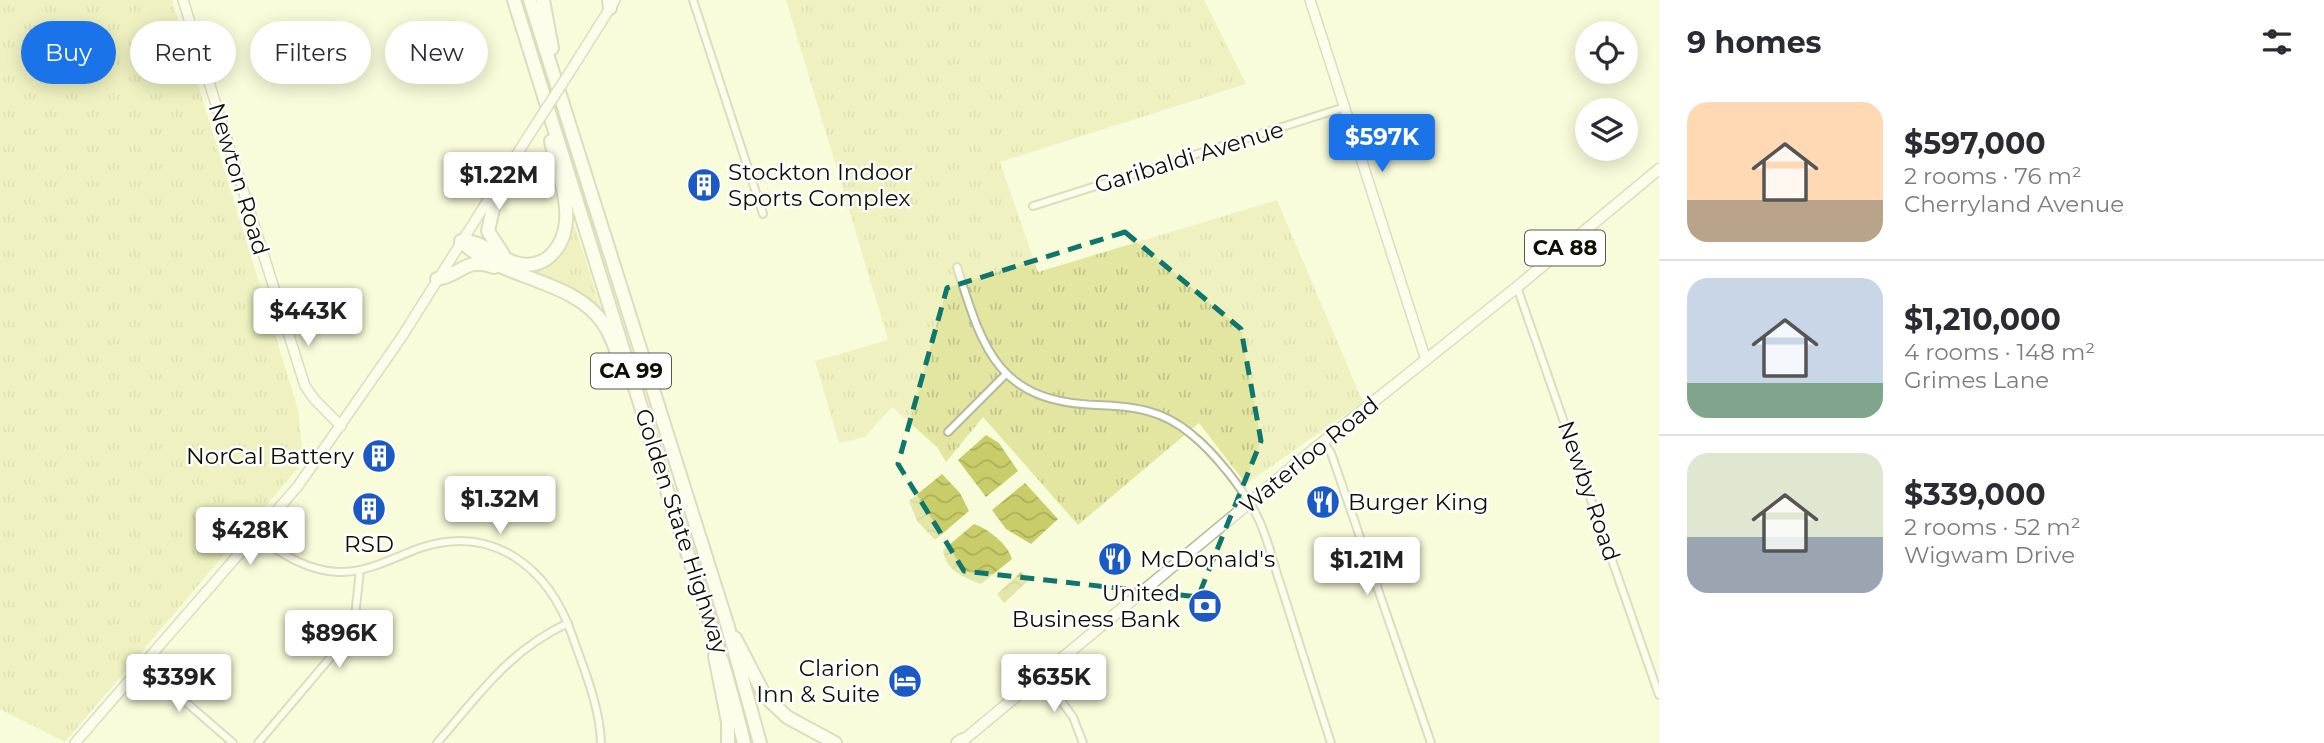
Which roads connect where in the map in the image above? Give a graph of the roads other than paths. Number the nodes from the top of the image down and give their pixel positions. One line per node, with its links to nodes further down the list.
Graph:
1 (183, 0): 23 (street, Newton Road)
2 (514, 0): 9 (highway, Golden State Highway / CA 99)
3 (530, 0): 8 (highway, Golden State Highway / CA 99)
4 (543, 0): 8 (highway)
5 (693, 0): 14 (street)
6 (1310, 0): 10 (street)
7 (611, 3): 12 (street, bridge)
8 (553, 73): 30 (highway, Golden State Highway / CA 99)
9 (548, 107): 16 (highway); 22 (highway, Golden State Highway / CA 99)
10 (1345, 107): 13 (street, Garibaldi Avenue); 20 (street)
11 (1659, 169): 19 (main road, Waterloo Road / CA 88)
12 (489, 198): 15 (street); 16 (highway)
13 (1033, 206)
14 (763, 214)
15 (461, 241): 16 (highway); 18 (street)
16 (506, 264): 18 (highway); 22 (highway)
17 (957, 267): 21 (street)
18 (437, 279): 23 (street)
19 (1517, 287): 20 (main road, Waterloo Road / CA 88); 34 (street, Newby Road)
20 (1426, 360): 25 (main road, Waterloo Road / CA 88)
21 (1006, 374): 24 (street); 26 (street)
22 (639, 398): 31 (highway, Golden State Highway / CA 99)
23 (341, 426): 27 (street)
24 (948, 432)
25 (1323, 442): 26 (main road, Waterloo Road / CA 88); 47 (street)
26 (1249, 504): 33 (main road, Waterloo Road / CA 88); 46 (street)
27 (257, 537): 28 (street); 32 (street)
28 (360, 570): 29 (street); 38 (street)
29 (568, 623): 39 (street); 40 (street)
30 (728, 627): 43 (highway, Golden State Highway / CA 99); 44 (highway)
31 (718, 639): 41 (highway); 42 (highway, Golden State Highway / CA 99)
32 (143, 665): 36 (street); 37 (street)
33 (1042, 675): 35 (main road, Waterloo Road / CA 88); 45 (street)
34 (1659, 695)
35 (960, 742)
36 (75, 743)
37 (233, 743)
38 (258, 743)
39 (437, 743)
40 (601, 743)
41 (728, 743)
42 (744, 743)
43 (760, 743)
44 (835, 743)
45 (1083, 743)
46 (1331, 743)
47 (1431, 743)

